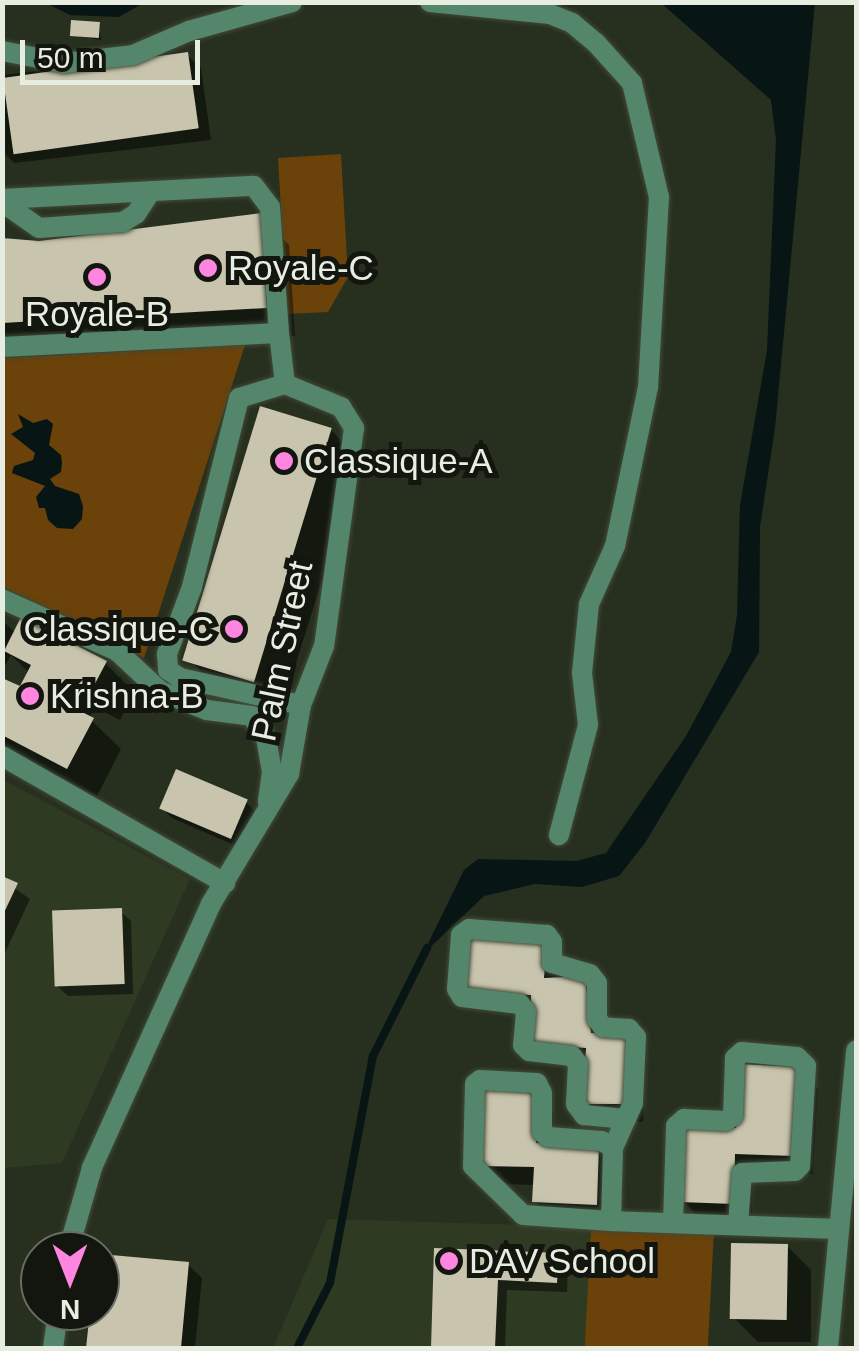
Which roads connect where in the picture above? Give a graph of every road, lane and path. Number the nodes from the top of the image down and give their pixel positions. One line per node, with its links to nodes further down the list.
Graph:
1 (292, 2): 3 (street)
2 (430, 2): 13 (street)
3 (2, 51)
4 (152, 192): 5 (street); 5 (street); 6 (street)
5 (2, 201)
6 (279, 334): 7 (street); 8 (street)
7 (2, 346)
8 (285, 384): 10 (street, Palm Street); 10 (street)
9 (2, 599): 12 (street)
10 (301, 706): 12 (street, Palm Street)
11 (2, 756): 14 (street)
12 (265, 819): 14 (street, Palm Street)
13 (559, 835)
14 (225, 883): 22 (street, Palm Street)
15 (856, 1050): 21 (street)
16 (626, 1118): 16 (street); 17 (street)
17 (613, 1148): 18 (street); 18 (street)
18 (610, 1221): 19 (street)
19 (673, 1223): 20 (street); 20 (street)
20 (738, 1226): 21 (street)
21 (837, 1230): 23 (street)
22 (74, 1231)
23 (828, 1348)

